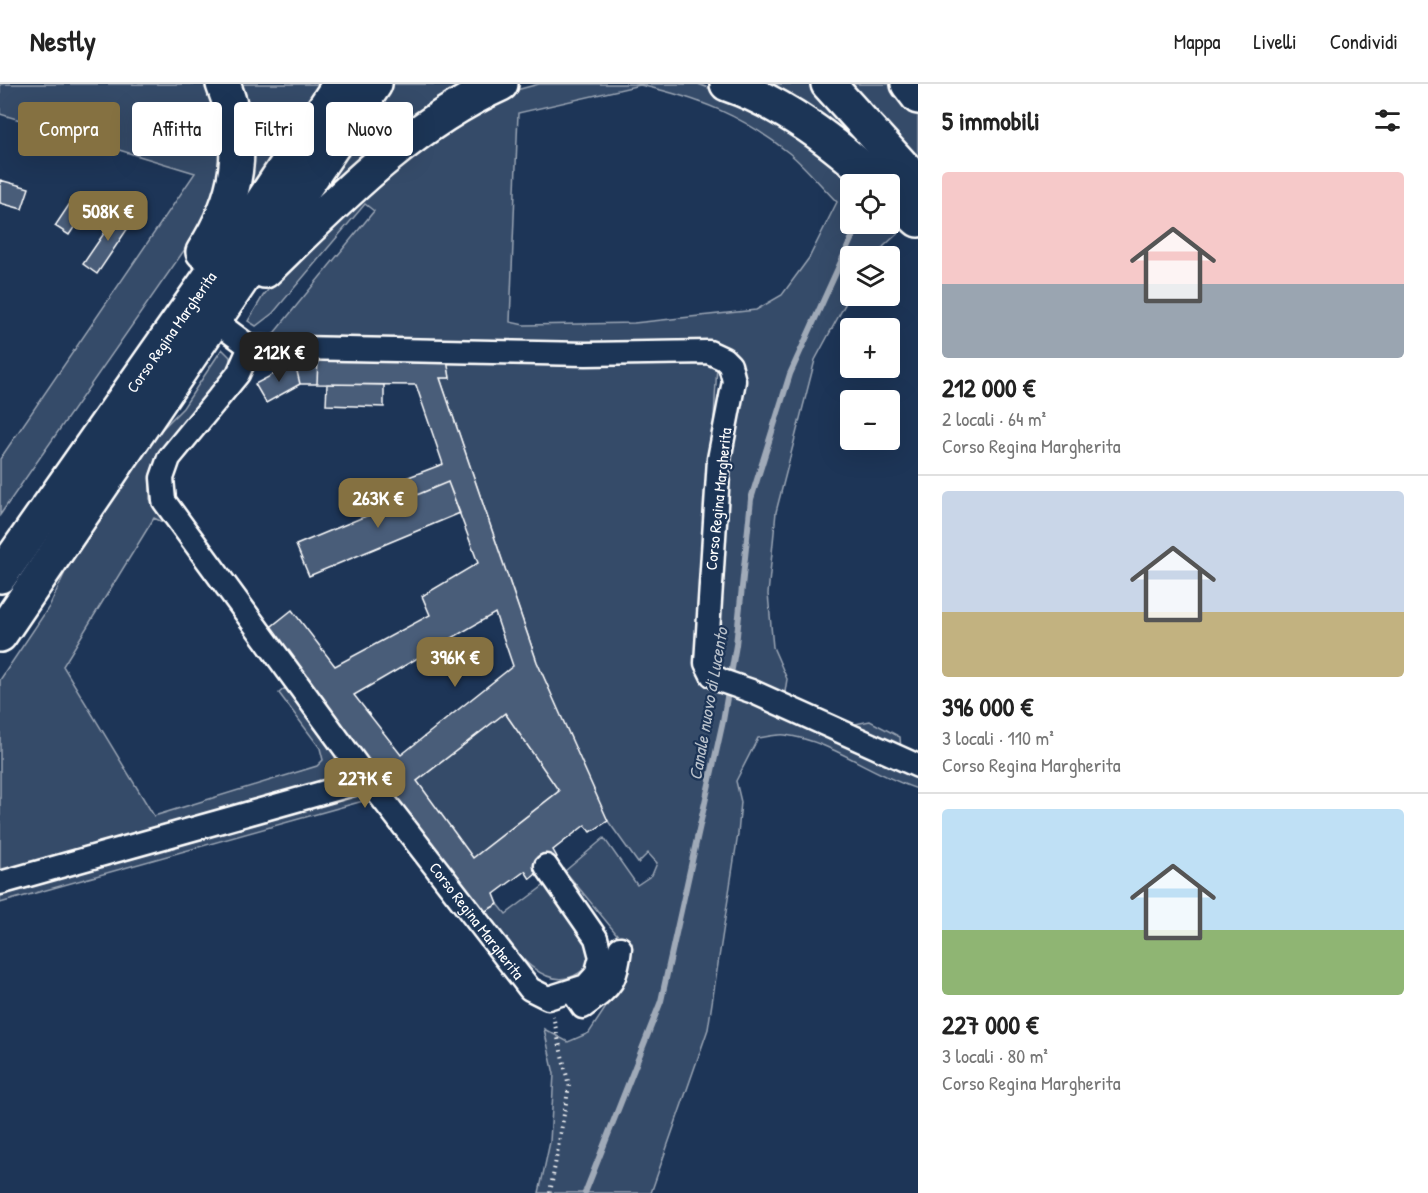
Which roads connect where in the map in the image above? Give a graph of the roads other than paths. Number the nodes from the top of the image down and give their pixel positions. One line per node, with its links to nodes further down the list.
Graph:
1 (223, 84): 14 (main road)
2 (340, 84): 14 (main road, Corso Regina Margherita)
3 (375, 84): 13 (main road, Corso Regina Margherita)
4 (501, 84): 13 (main road)
5 (727, 84): 9 (main road)
6 (828, 84): 10 (main road)
7 (908, 84): 8 (main road)
8 (918, 97)
9 (868, 174)
10 (918, 183)
11 (900, 203): 12 (main road)
12 (918, 220)
13 (214, 320): 15 (street, Corso Regina Margherita); 19 (main road, Corso Regina Margherita)
14 (160, 344): 16 (main road, Corso Regina Margherita)
15 (250, 347): 20 (street, Corso Regina Margherita); 21 (street, Corso Regina Margherita)
16 (54, 495): 17 (main road); 18 (main road, Corso Regina Margherita)
17 (0, 540)
18 (0, 576)
19 (2, 634)
20 (918, 766)
21 (368, 780): 23 (street); 25 (street, Corso Regina Margherita)
22 (546, 866): 25 (street)
23 (0, 883)
24 (620, 948): 25 (street)
25 (572, 991)

